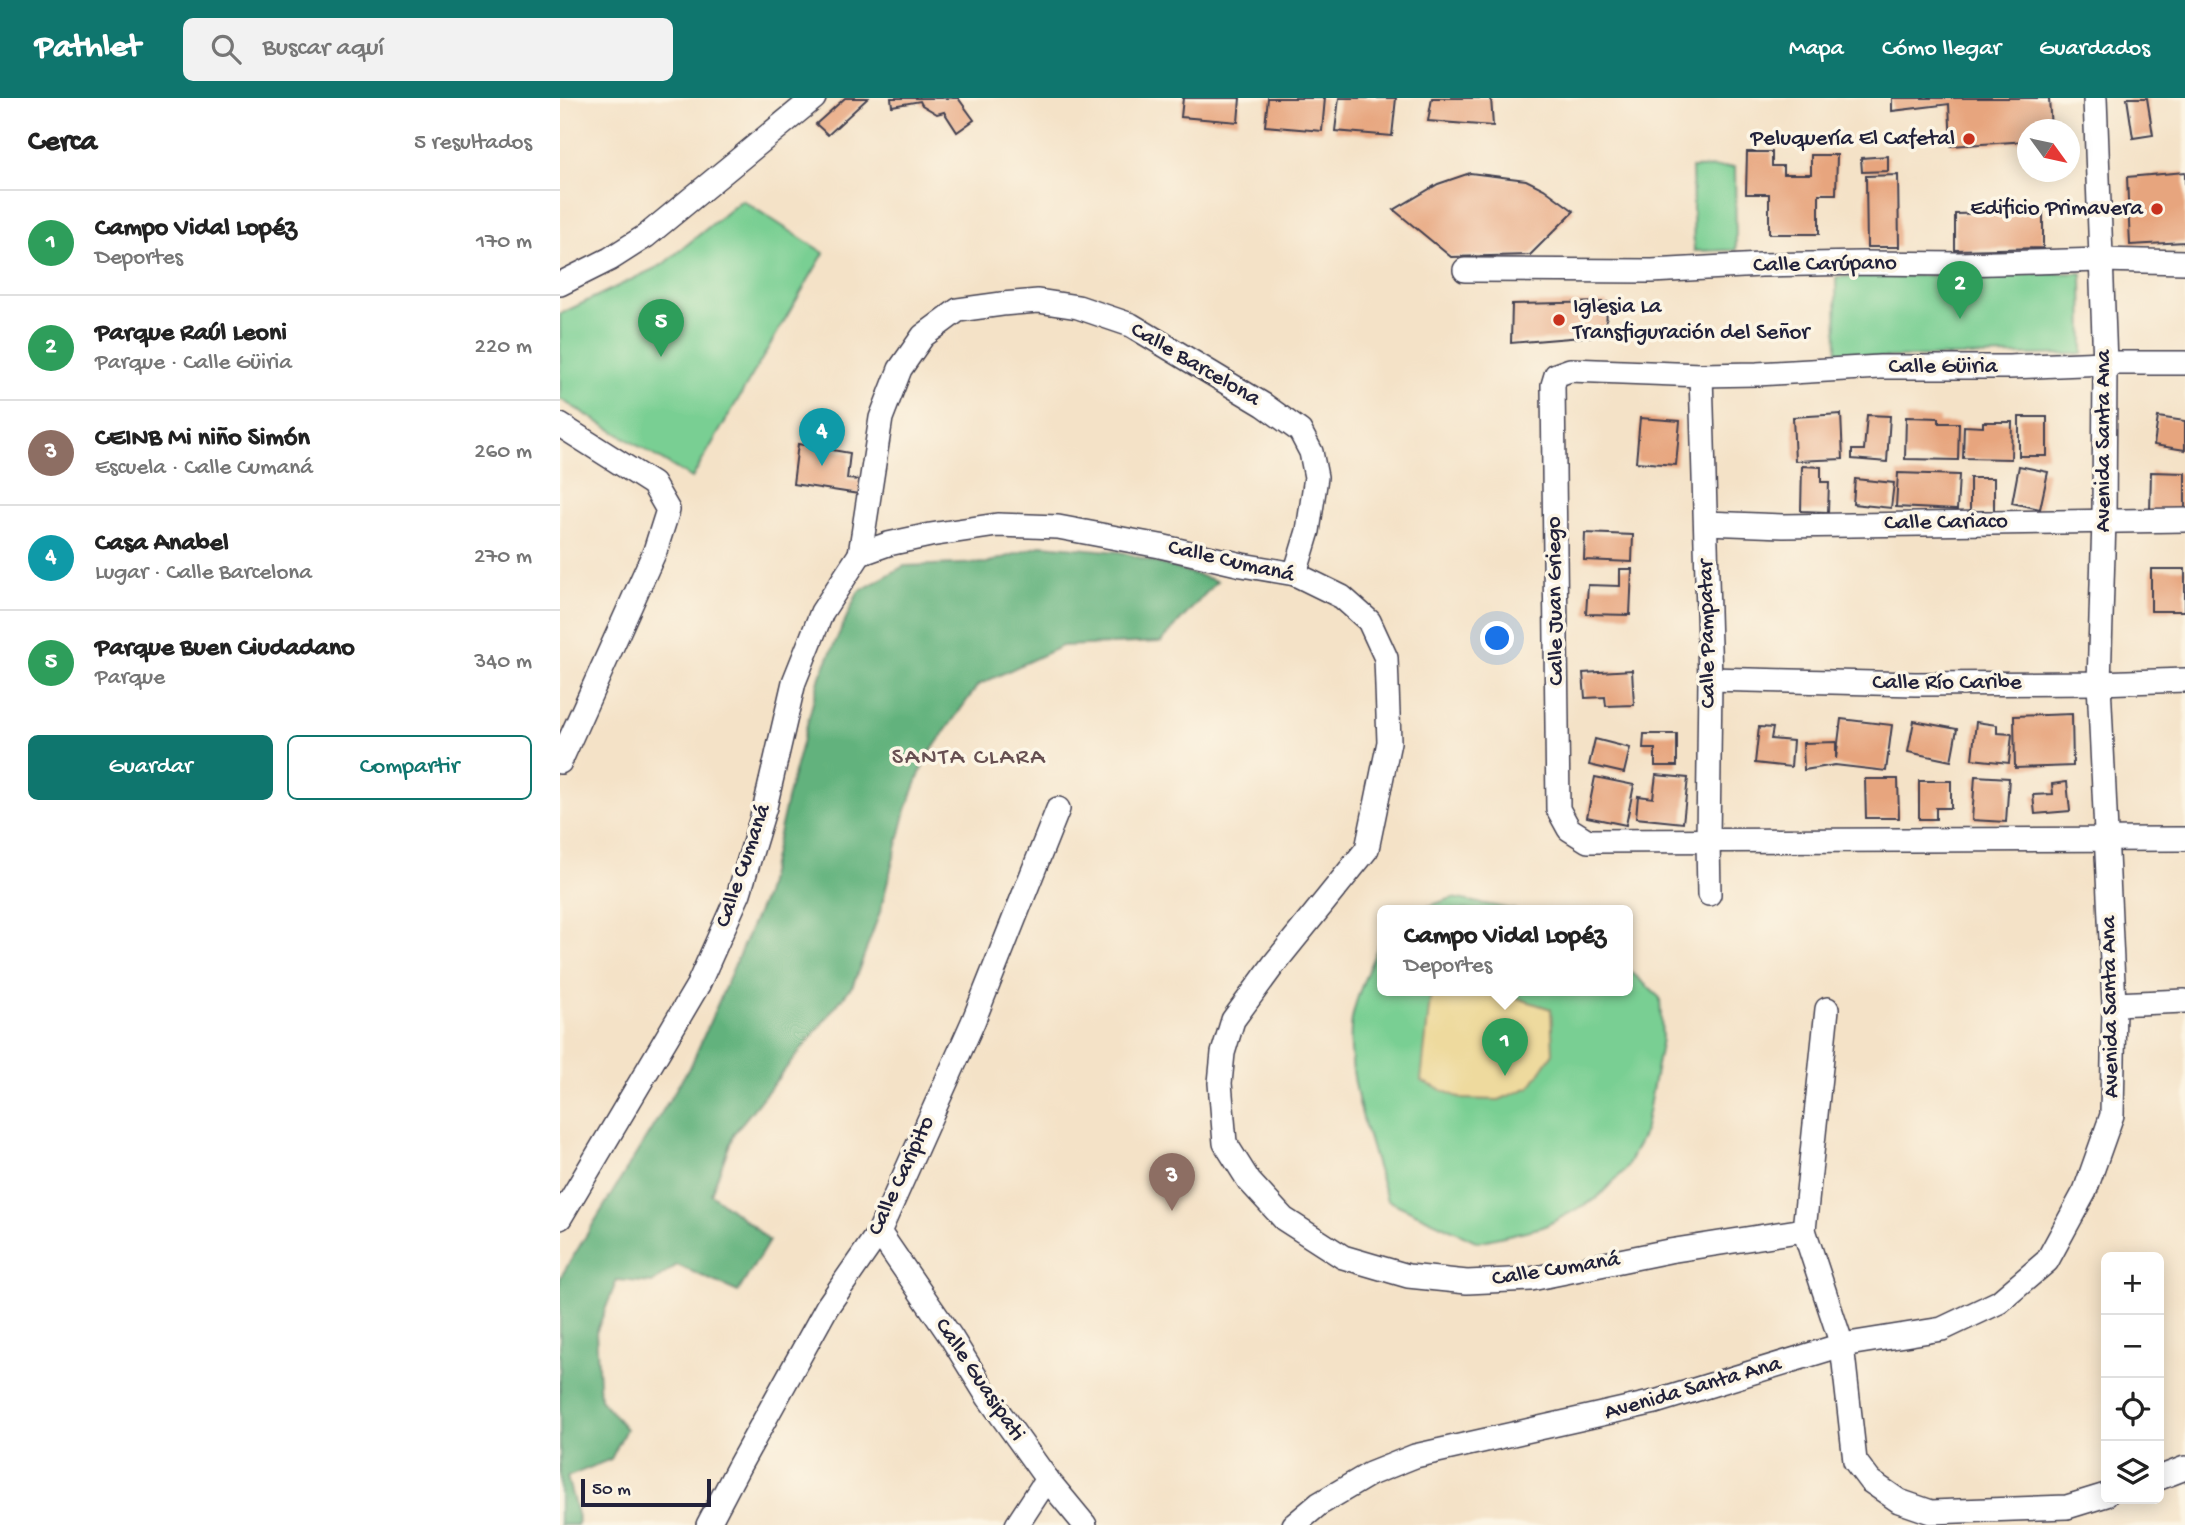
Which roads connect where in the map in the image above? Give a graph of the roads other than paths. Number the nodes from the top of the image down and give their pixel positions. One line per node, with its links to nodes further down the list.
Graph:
1 (790, 98): 4 (street)
2 (814, 98): 4 (street)
3 (2095, 98): 5 (street, Avenida Santa Ana)
4 (764, 139): 8 (street)
5 (2101, 260): 6 (street, Calle Carúpano); 7 (street, Calle Carúpano); 9 (street, Avenida Santa Ana)
6 (2185, 262)
7 (1465, 270)
8 (560, 284)
9 (2105, 363): 10 (street, Calle Güiria); 11 (street, Calle Güiria); 13 (street, Avenida Santa Ana)
10 (2185, 363)
11 (1701, 374): 15 (street, Calle Pampatar); 25 (street, Calle Juan Griego)
12 (560, 425): 21 (street)
13 (2104, 520): 14 (street, Calle Cariaco); 15 (street, Calle Cariaco); 20 (street, Avenida Santa Ana)
14 (2185, 520)
15 (1706, 523): 18 (street, Calle Pampatar)
16 (860, 554): 17 (street, Calle Cumaná); 17 (street, Calle Barcelona); 30 (street, Calle Cumaná)
17 (1295, 574): 31 (street, Calle Cumaná)
18 (1710, 678): 20 (street, Calle Río Caribe); 25 (street, Calle Pampatar)
19 (2185, 680): 20 (street, Calle Río Caribe)
20 (2099, 683): 24 (street, Avenida Santa Ana)
21 (560, 762)
22 (1058, 809): 32 (street, Calle Caripito)
23 (2185, 839): 24 (street)
24 (2105, 840): 25 (street); 28 (street, Avenida Santa Ana)
25 (1708, 841): 26 (street, Calle Pampatar)
26 (1709, 894)
27 (2185, 1001): 28 (street)
28 (2114, 1004): 33 (street, Avenida Santa Ana)
29 (1827, 1009): 31 (street)
30 (560, 1218)
31 (1804, 1230): 33 (street)
32 (878, 1232): 36 (street, Calle Guasipati); 38 (street, Calle Caripito)
33 (1842, 1345): 37 (street); 41 (street, Avenida Santa Ana)
34 (2185, 1468): 35 (street)
35 (2164, 1476)
36 (1047, 1479): 39 (street); 40 (street, Calle Guasipati)
37 (2101, 1497)
38 (708, 1525)
39 (1017, 1525)
40 (1085, 1525)
41 (1294, 1525)

